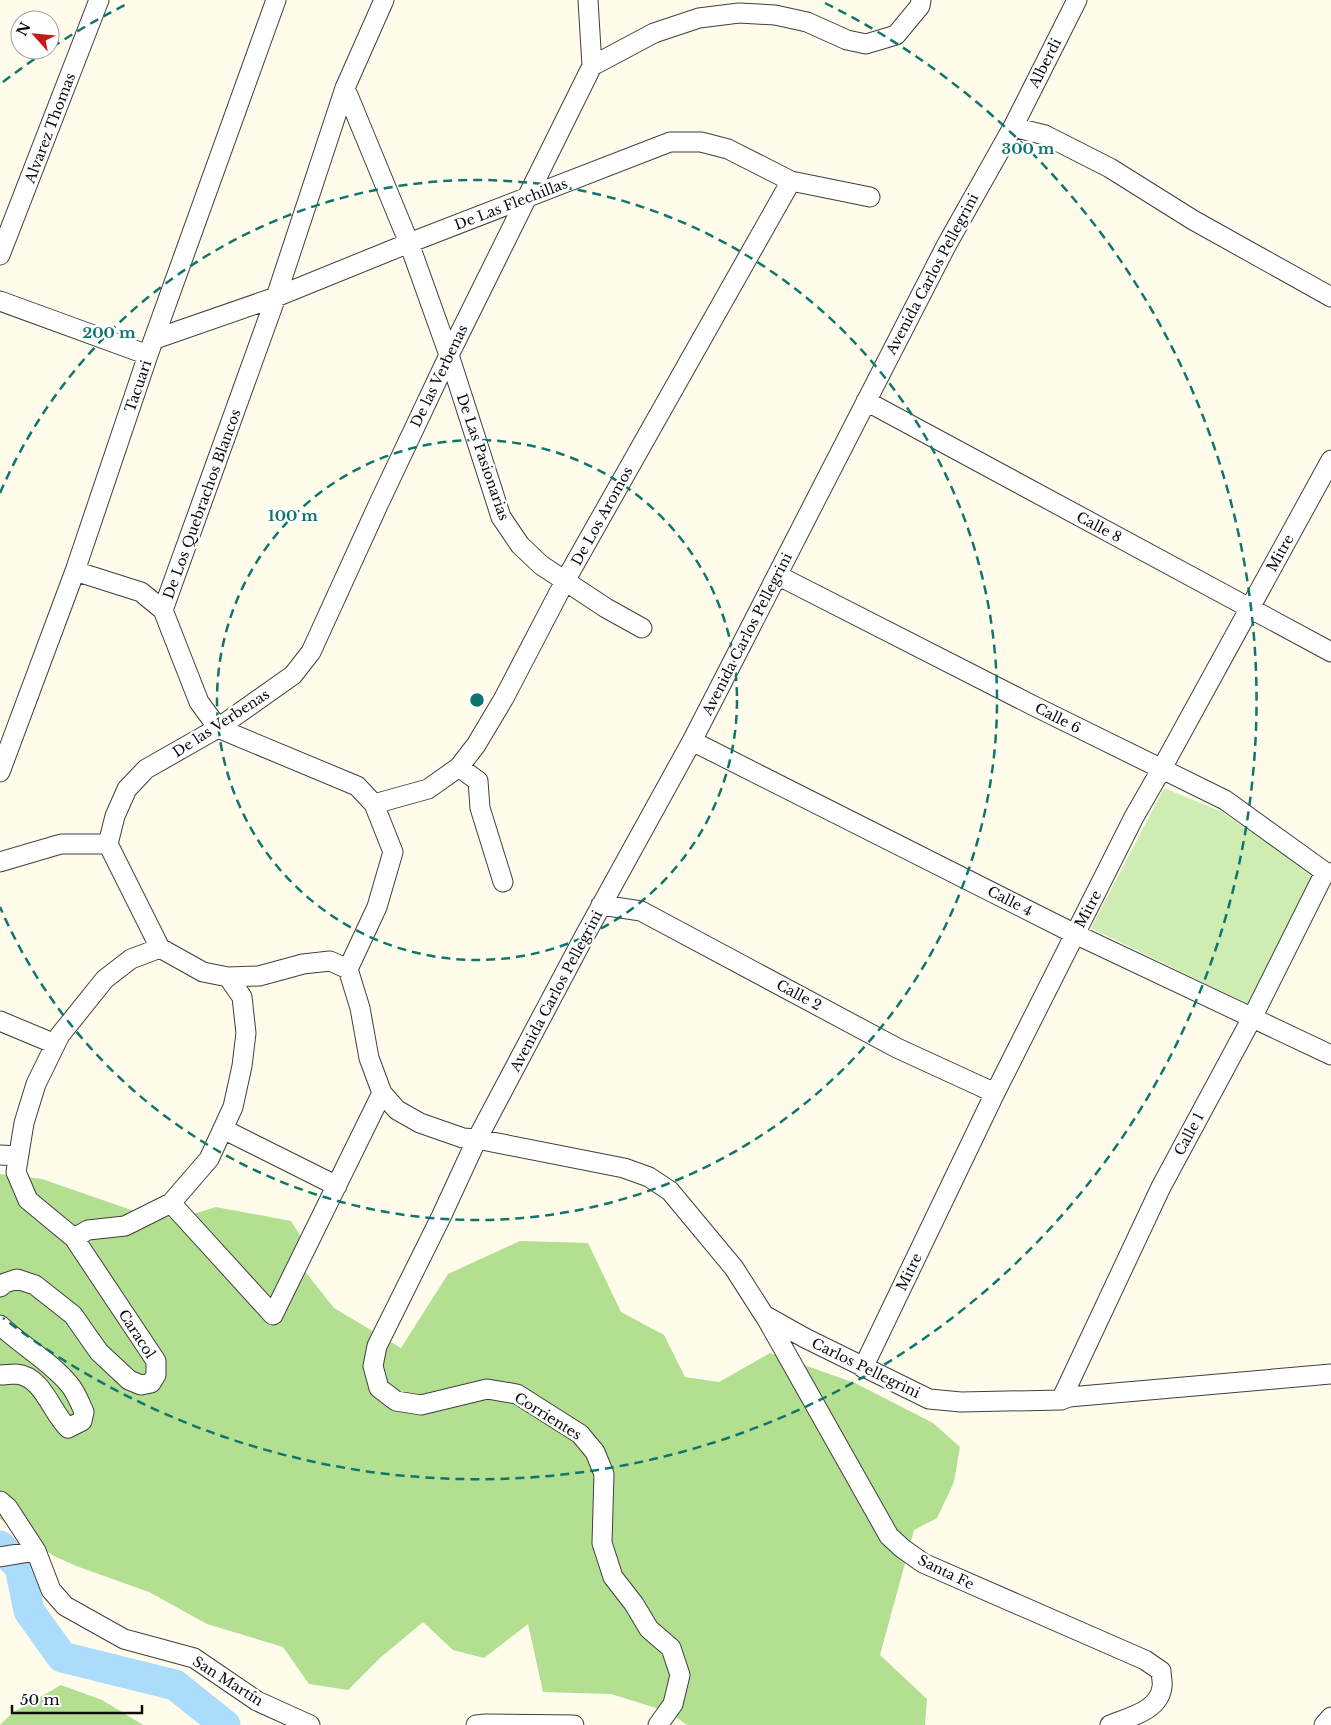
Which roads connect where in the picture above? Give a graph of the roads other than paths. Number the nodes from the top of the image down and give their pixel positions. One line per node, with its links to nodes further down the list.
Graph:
1 (99, 0): 14 (street, Alvarez Thomas)
2 (276, 0): 18 (street, Tacuari)
3 (384, 0): 8 (street, De Los Quebrachos Blancos)
4 (588, 0): 7 (street)
5 (921, 0): 7 (street)
6 (1077, 0): 9 (street, Alberdi)
7 (592, 66): 11 (street, De las Verbenas)
8 (345, 88): 13 (street, De Las Pasionarias); 15 (street, De Los Quebrachos Blancos)
9 (1012, 127): 16 (street); 20 (street, Avenida Carlos Pellegrini)
10 (791, 182): 11 (street, De Las Flechillas); 12 (street, De Las Flechillas); 24 (street, De Los Aromos)
11 (527, 197): 13 (street, De Las Flechillas); 19 (street, De las Verbenas)
12 (870, 197)
13 (409, 243): 15 (street, De Las Flechillas); 19 (street, De Las Pasionarias)
14 (0, 255)
15 (276, 297): 18 (street, De Las Flechillas); 26 (street, De Los Quebrachos Blancos)
16 (1331, 297)
17 (0, 301): 18 (street)
18 (152, 347): 22 (street, Tacuari)
19 (449, 355): 24 (street, De Las Pasionarias); 29 (street, De las Verbenas)
20 (866, 401): 23 (street, Avenida Carlos Pellegrini); 25 (street, Calle 8)
21 (1331, 460): 25 (street, Mitre)
22 (75, 571): 26 (street); 31 (street, Tacuari)
23 (777, 575): 30 (street, Avenida Carlos Pellegrini); 33 (street, Calle 6)
24 (565, 581): 27 (street, De Las Pasionarias); 32 (street, De Los Aromos)
25 (1249, 608): 28 (street, Calle 8); 33 (street, Mitre)
26 (163, 610): 29 (street, De Los Quebrachos Blancos)
27 (642, 628)
28 (1331, 652)
29 (218, 728): 35 (street, De Los Quebrachos Blancos); 36 (street, De las Verbenas)
30 (692, 741): 40 (street, Avenida Carlos Pellegrini); 41 (street, Calle 4)
31 (4, 748): 34 (street, Tacuari)
32 (459, 767): 35 (street, De Los Aromos); 39 (street)
33 (1161, 770): 38 (street, Calle 6); 41 (street, Mitre)
34 (0, 772)
35 (374, 804): 43 (street, De Los Quebrachos Blancos)
36 (108, 844): 37 (street); 42 (street)
37 (0, 862)
38 (1328, 872): 45 (street, Calle 1)
39 (503, 882)
40 (601, 905): 50 (street, Calle 2); 52 (street, Avenida Carlos Pellegrini)
41 (1075, 934): 45 (street, Calle 4); 50 (street, Mitre)
42 (160, 948): 44 (street); 47 (street, Caracol)
43 (348, 969): 44 (street); 49 (street)
44 (228, 977): 51 (street)
45 (1252, 1018): 48 (street, Calle 4); 63 (street, Calle 1)
46 (0, 1021): 47 (street)
47 (55, 1044): 53 (street, Caracol)
48 (1331, 1055)
49 (382, 1092): 52 (street, Carlos Pellegrini); 54 (street)
50 (995, 1093): 60 (street, Mitre)
51 (223, 1129): 54 (street); 55 (street)
52 (477, 1139): 58 (street, Carlos Pellegrini); 71 (street, Corrientes)
53 (9, 1155): 56 (street, Caracol)
54 (337, 1186): 55 (street)
55 (170, 1203): 56 (street)
56 (74, 1238): 57 (street, Caracol)
57 (0, 1287)
58 (764, 1315): 60 (street, Carlos Pellegrini); 72 (street, Santa Fe)
59 (0, 1325): 62 (street)
60 (863, 1368): 63 (street, Carlos Pellegrini)
61 (1331, 1374): 63 (street, Carlos Pellegrini)
62 (0, 1375)
63 (1061, 1400)
64 (0, 1501): 65 (street)
65 (36, 1551): 66 (street); 68 (street, San Martín)
66 (0, 1557)
67 (1331, 1717): 73 (street)
68 (310, 1725)
69 (476, 1725): 70 (street)
70 (574, 1725)
71 (658, 1725)
72 (1110, 1725)
73 (1324, 1725)

